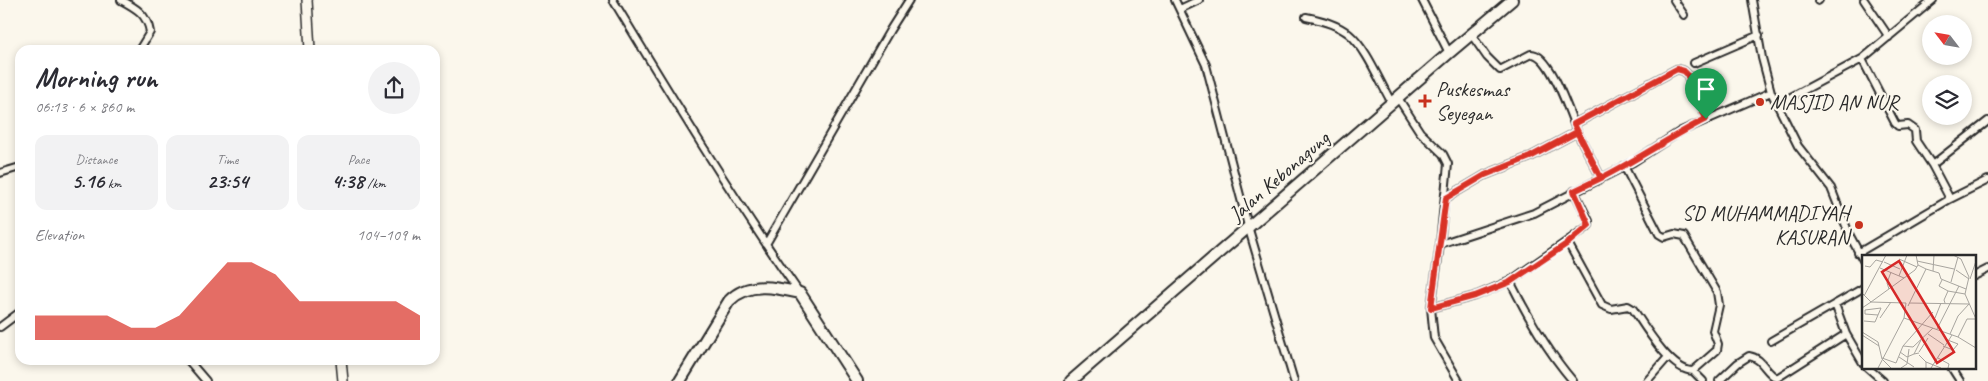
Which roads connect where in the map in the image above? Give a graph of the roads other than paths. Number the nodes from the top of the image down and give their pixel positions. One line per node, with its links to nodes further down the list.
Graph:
1 (121, 0): 19 (street)
2 (307, 0): 20 (street)
3 (613, 0): 42 (street)
4 (909, 0): 42 (street)
5 (1175, 0): 13 (street)
6 (1199, 0): 13 (street)
7 (1422, 0): 21 (street)
8 (1512, 0): 16 (main road, Jalan Kebonagung)
9 (1674, 0): 14 (street)
10 (1864, 0): 18 (street)
11 (1933, 0): 18 (street)
12 (1755, 1): 17 (street)
13 (1180, 9): 40 (street)
14 (1684, 15)
15 (1306, 17): 25 (street)
16 (1471, 34): 21 (main road, Jalan Kebonagung); 29 (street)
17 (1759, 35): 23 (street); 24 (street)
18 (1889, 37): 22 (street)
19 (142, 45)
20 (310, 45)
21 (1448, 53): 25 (main road, Jalan Kebonagung)
22 (1862, 60): 26 (street); 31 (street)
23 (1694, 63)
24 (1771, 92): 26 (street); 27 (street)
25 (1395, 101): 38 (street); 40 (main road, Jalan Kebonagung)
26 (1778, 104): 44 (street)
27 (1706, 119): 29 (street); 32 (street)
28 (1988, 121): 31 (street)
29 (1574, 124): 30 (street)
30 (1577, 132): 35 (street); 38 (street)
31 (1932, 165): 39 (street)
32 (1624, 166): 35 (street); 63 (street)
33 (15, 168): 34 (street)
34 (0, 173)
35 (1601, 178): 37 (street)
36 (1988, 180): 39 (street)
37 (1574, 191): 41 (street); 43 (street)
38 (1446, 198): 43 (street)
39 (1950, 198): 44 (street)
40 (1248, 226): 68 (main road, Jalan Kebonagung); 69 (street)
41 (1568, 243): 48 (street); 57 (street)
42 (766, 244): 50 (street)
43 (1440, 244): 52 (street)
44 (1858, 253): 45 (street)
45 (1862, 259)
46 (1988, 269): 47 (street)
47 (1976, 275)
48 (1510, 282): 52 (street); 71 (street)
49 (1862, 289): 51 (street)
50 (800, 293): 66 (main road); 67 (main road)
51 (1835, 304): 55 (street); 56 (street)
52 (1431, 308): 70 (street)
53 (15, 316): 54 (street)
54 (0, 327)
55 (1846, 334): 58 (street); 74 (street)
56 (1771, 341)
57 (1668, 357): 63 (street); 72 (street)
58 (1862, 361)
59 (192, 365): 64 (street)
60 (342, 365): 65 (street)
61 (1868, 368): 75 (street)
62 (1952, 368): 76 (street)
63 (1693, 371): 73 (street)
64 (206, 381)
65 (343, 381)
66 (680, 381)
67 (857, 381)
68 (1071, 381)
69 (1294, 381)
70 (1459, 381)
71 (1571, 381)
72 (1647, 381)
73 (1703, 381)
74 (1719, 381)
75 (1882, 381)
76 (1960, 381)

